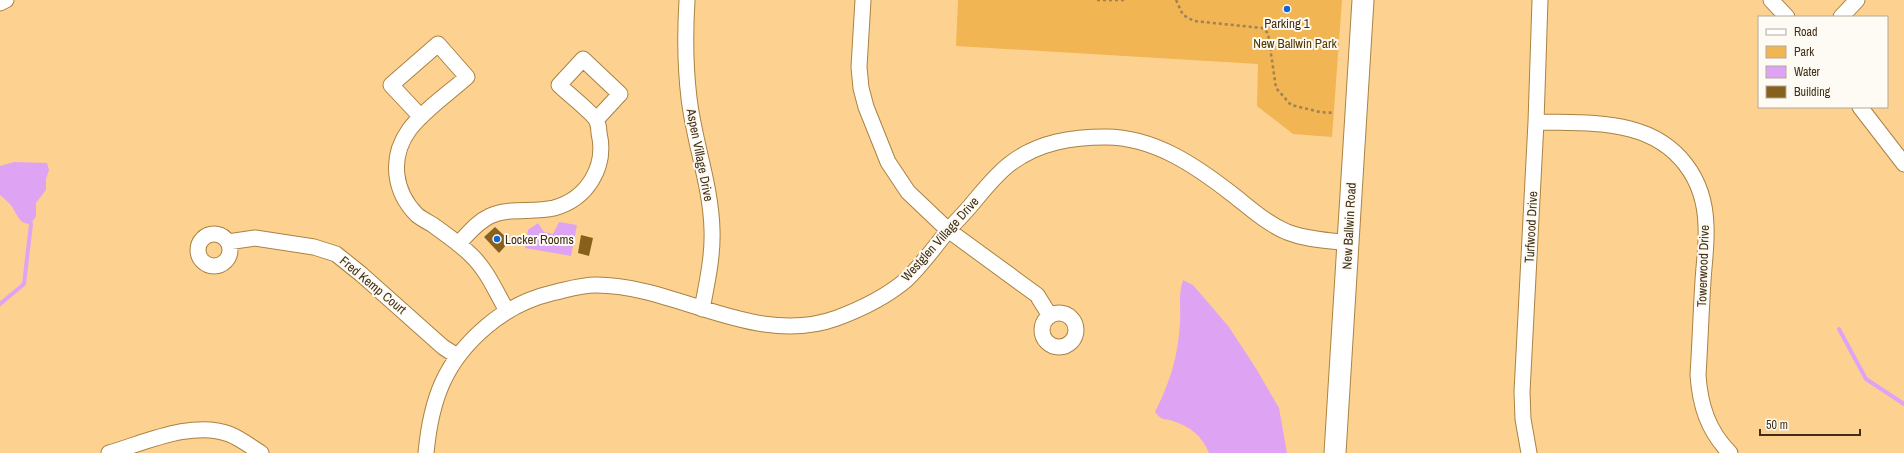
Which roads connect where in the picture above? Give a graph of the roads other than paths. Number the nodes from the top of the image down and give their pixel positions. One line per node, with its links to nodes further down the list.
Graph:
1 (6, 0): 8 (street)
2 (687, 0): 20 (street, Aspen Village Drive)
3 (863, 0): 16 (street)
4 (1363, 0): 18 (main road, New Ballwin Road)
5 (1540, 0): 14 (street, Turfwood Drive)
6 (1771, 0): 9 (street)
7 (1857, 0): 10 (street)
8 (0, 3)
9 (1786, 16)
10 (1842, 16)
11 (1861, 108): 15 (street)
12 (421, 117): 12 (street); 19 (street)
13 (596, 120): 19 (street)
14 (1536, 122): 28 (street, Turfwood Drive); 29 (street, Towerwood Drive)
15 (1904, 164)
16 (948, 230): 18 (street, Westglen Village Drive); 20 (street, Westglen Village Drive); 22 (street)
17 (228, 242): 23 (street, Fred Kemp Court)
18 (1348, 243): 27 (main road, New Ballwin Road)
19 (458, 244): 21 (street)
20 (702, 309): 21 (street, Westglen Village Drive)
21 (507, 310): 23 (street, Westglen Village Drive)
22 (1050, 316)
23 (457, 356): 26 (street, Westglen Village Drive)
24 (109, 453): 25 (street)
25 (260, 453)
26 (426, 453)
27 (1335, 453)
28 (1529, 453)
29 (1730, 453)

